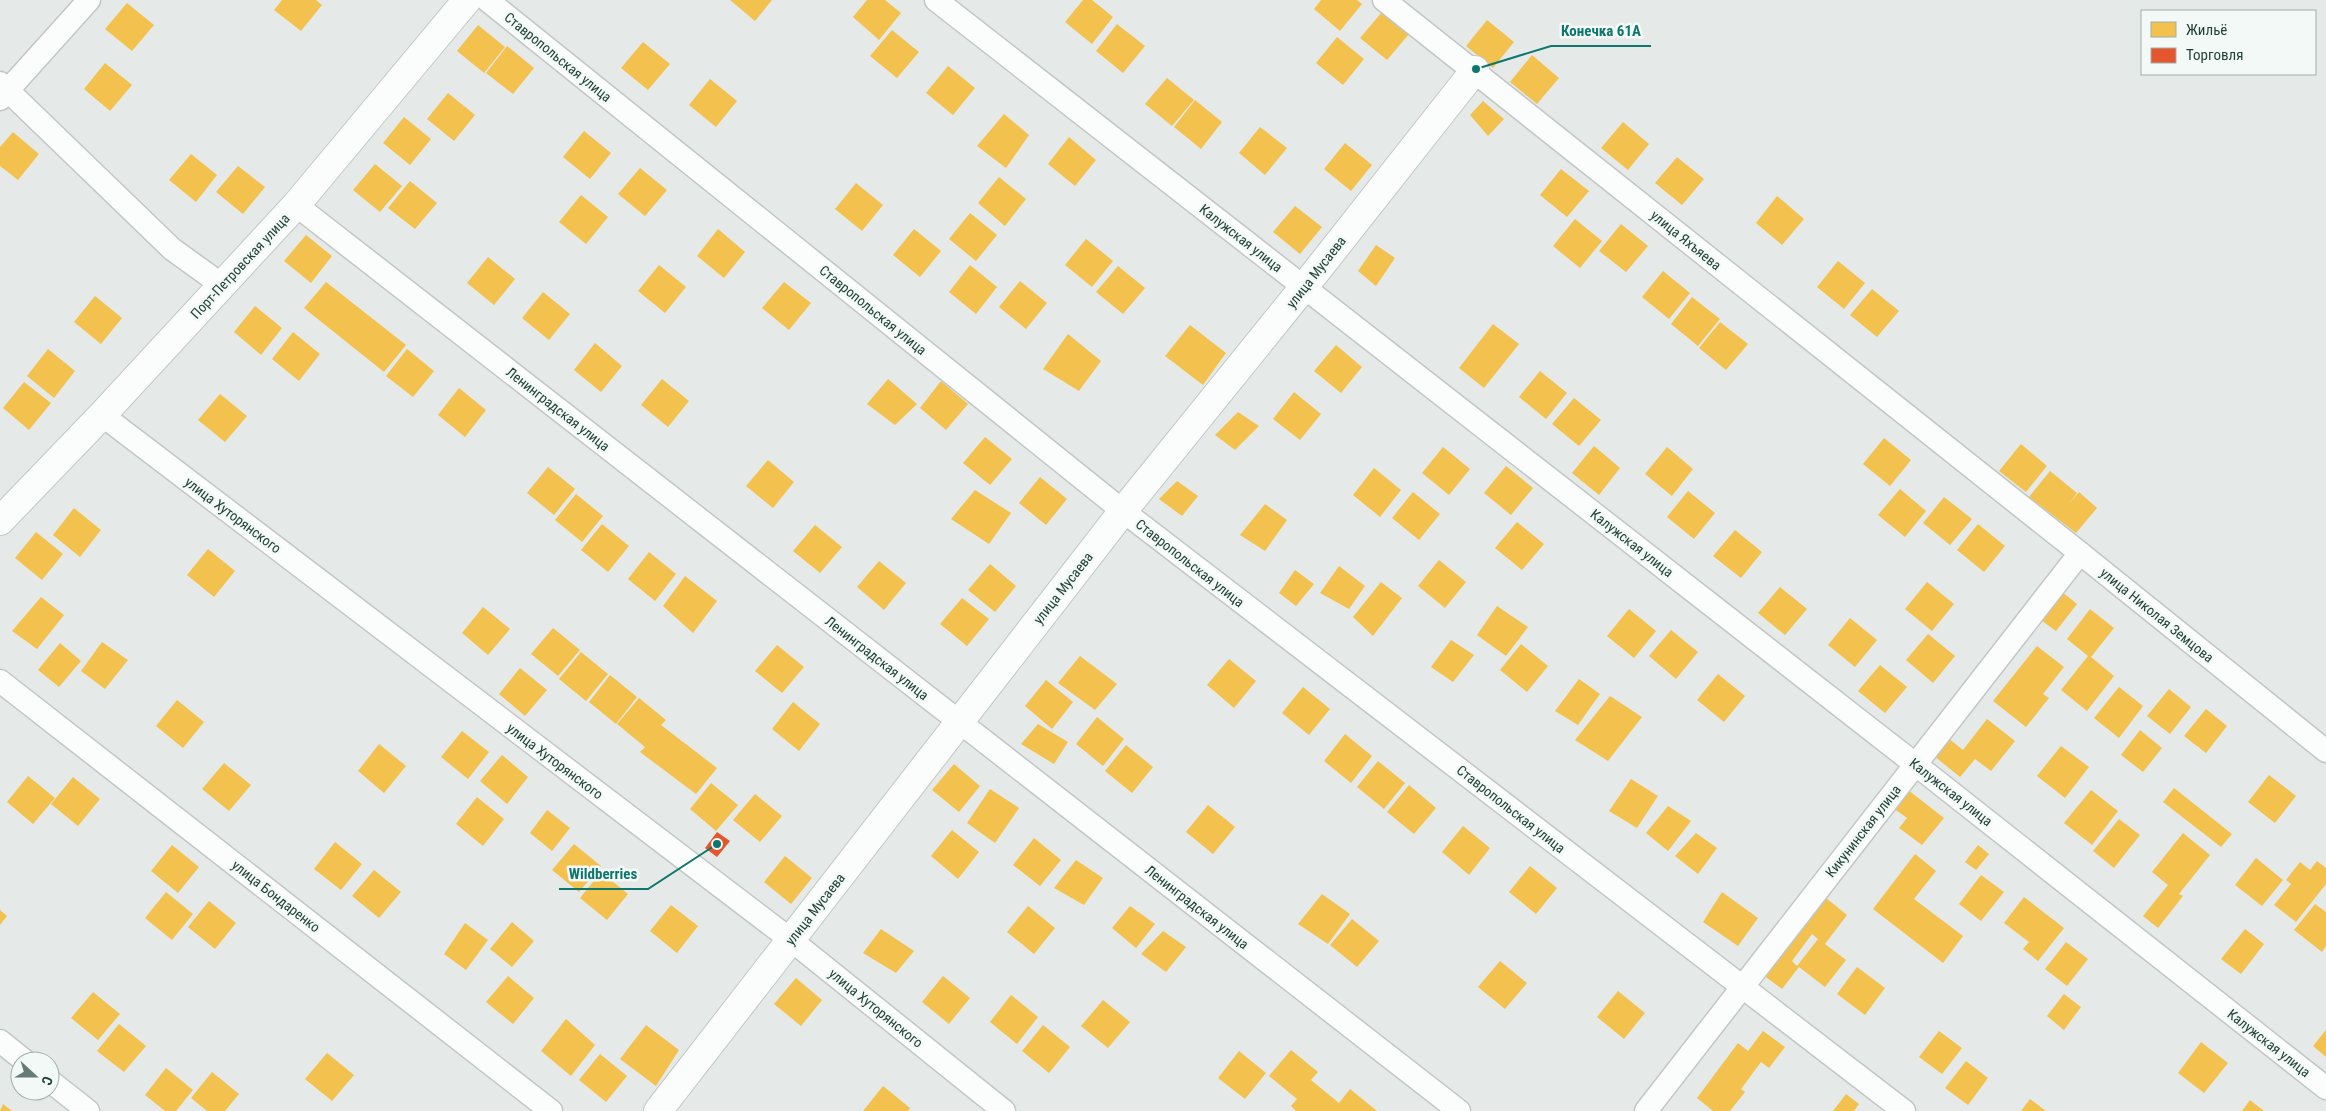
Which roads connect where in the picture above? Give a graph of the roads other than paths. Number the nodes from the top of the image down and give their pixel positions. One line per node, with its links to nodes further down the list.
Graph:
1 (88, 0): 7 (street)
2 (467, 0): 8 (street, Порт-Петровская улица)
3 (487, 0): 13 (street, Ставропольская улица)
4 (936, 0): 10 (street, Калужская улица)
5 (1384, 0): 6 (street, улица Яхъяева)
6 (1474, 70): 10 (street, улица Мусаева); 12 (street, улица Яхъяева)
7 (3, 91): 9 (street)
8 (296, 205): 9 (street, Порт-Петровская улица); 17 (street, Ленинградская улица)
9 (222, 285): 11 (street, Порт-Петровская улица)
10 (1304, 287): 13 (street, улица Мусаева); 19 (street, Калужская улица)
11 (102, 415): 14 (street, Порт-Петровская улица); 20 (street, улица Хуторянского)
12 (1988, 481): 15 (street, улица Николая Земцова)
13 (1123, 511): 17 (street, улица Мусаева); 21 (street, Ставропольская улица)
14 (0, 521)
15 (2080, 553): 18 (street, улица Николая Земцова); 19 (street, Кикунинская улица)
16 (0, 681): 27 (street, улица Бондаренко)
17 (960, 722): 20 (street, улица Мусаева); 30 (street, Ленинградская улица)
18 (2326, 751)
19 (1915, 764): 21 (street, Кикунинская улица); 24 (street, Калужская улица)
20 (791, 940): 28 (street, улица Мусаева); 29 (street, улица Хуторянского)
21 (1743, 987): 31 (street, Кикунинская улица); 32 (street, Ставропольская улица)
22 (0, 1041): 23 (street)
23 (12, 1051)
24 (2326, 1088)
25 (60, 1089): 26 (street)
26 (88, 1111)
27 (551, 1111)
28 (658, 1111)
29 (1004, 1111)
30 (1459, 1111)
31 (1646, 1111)
32 (1904, 1111)

